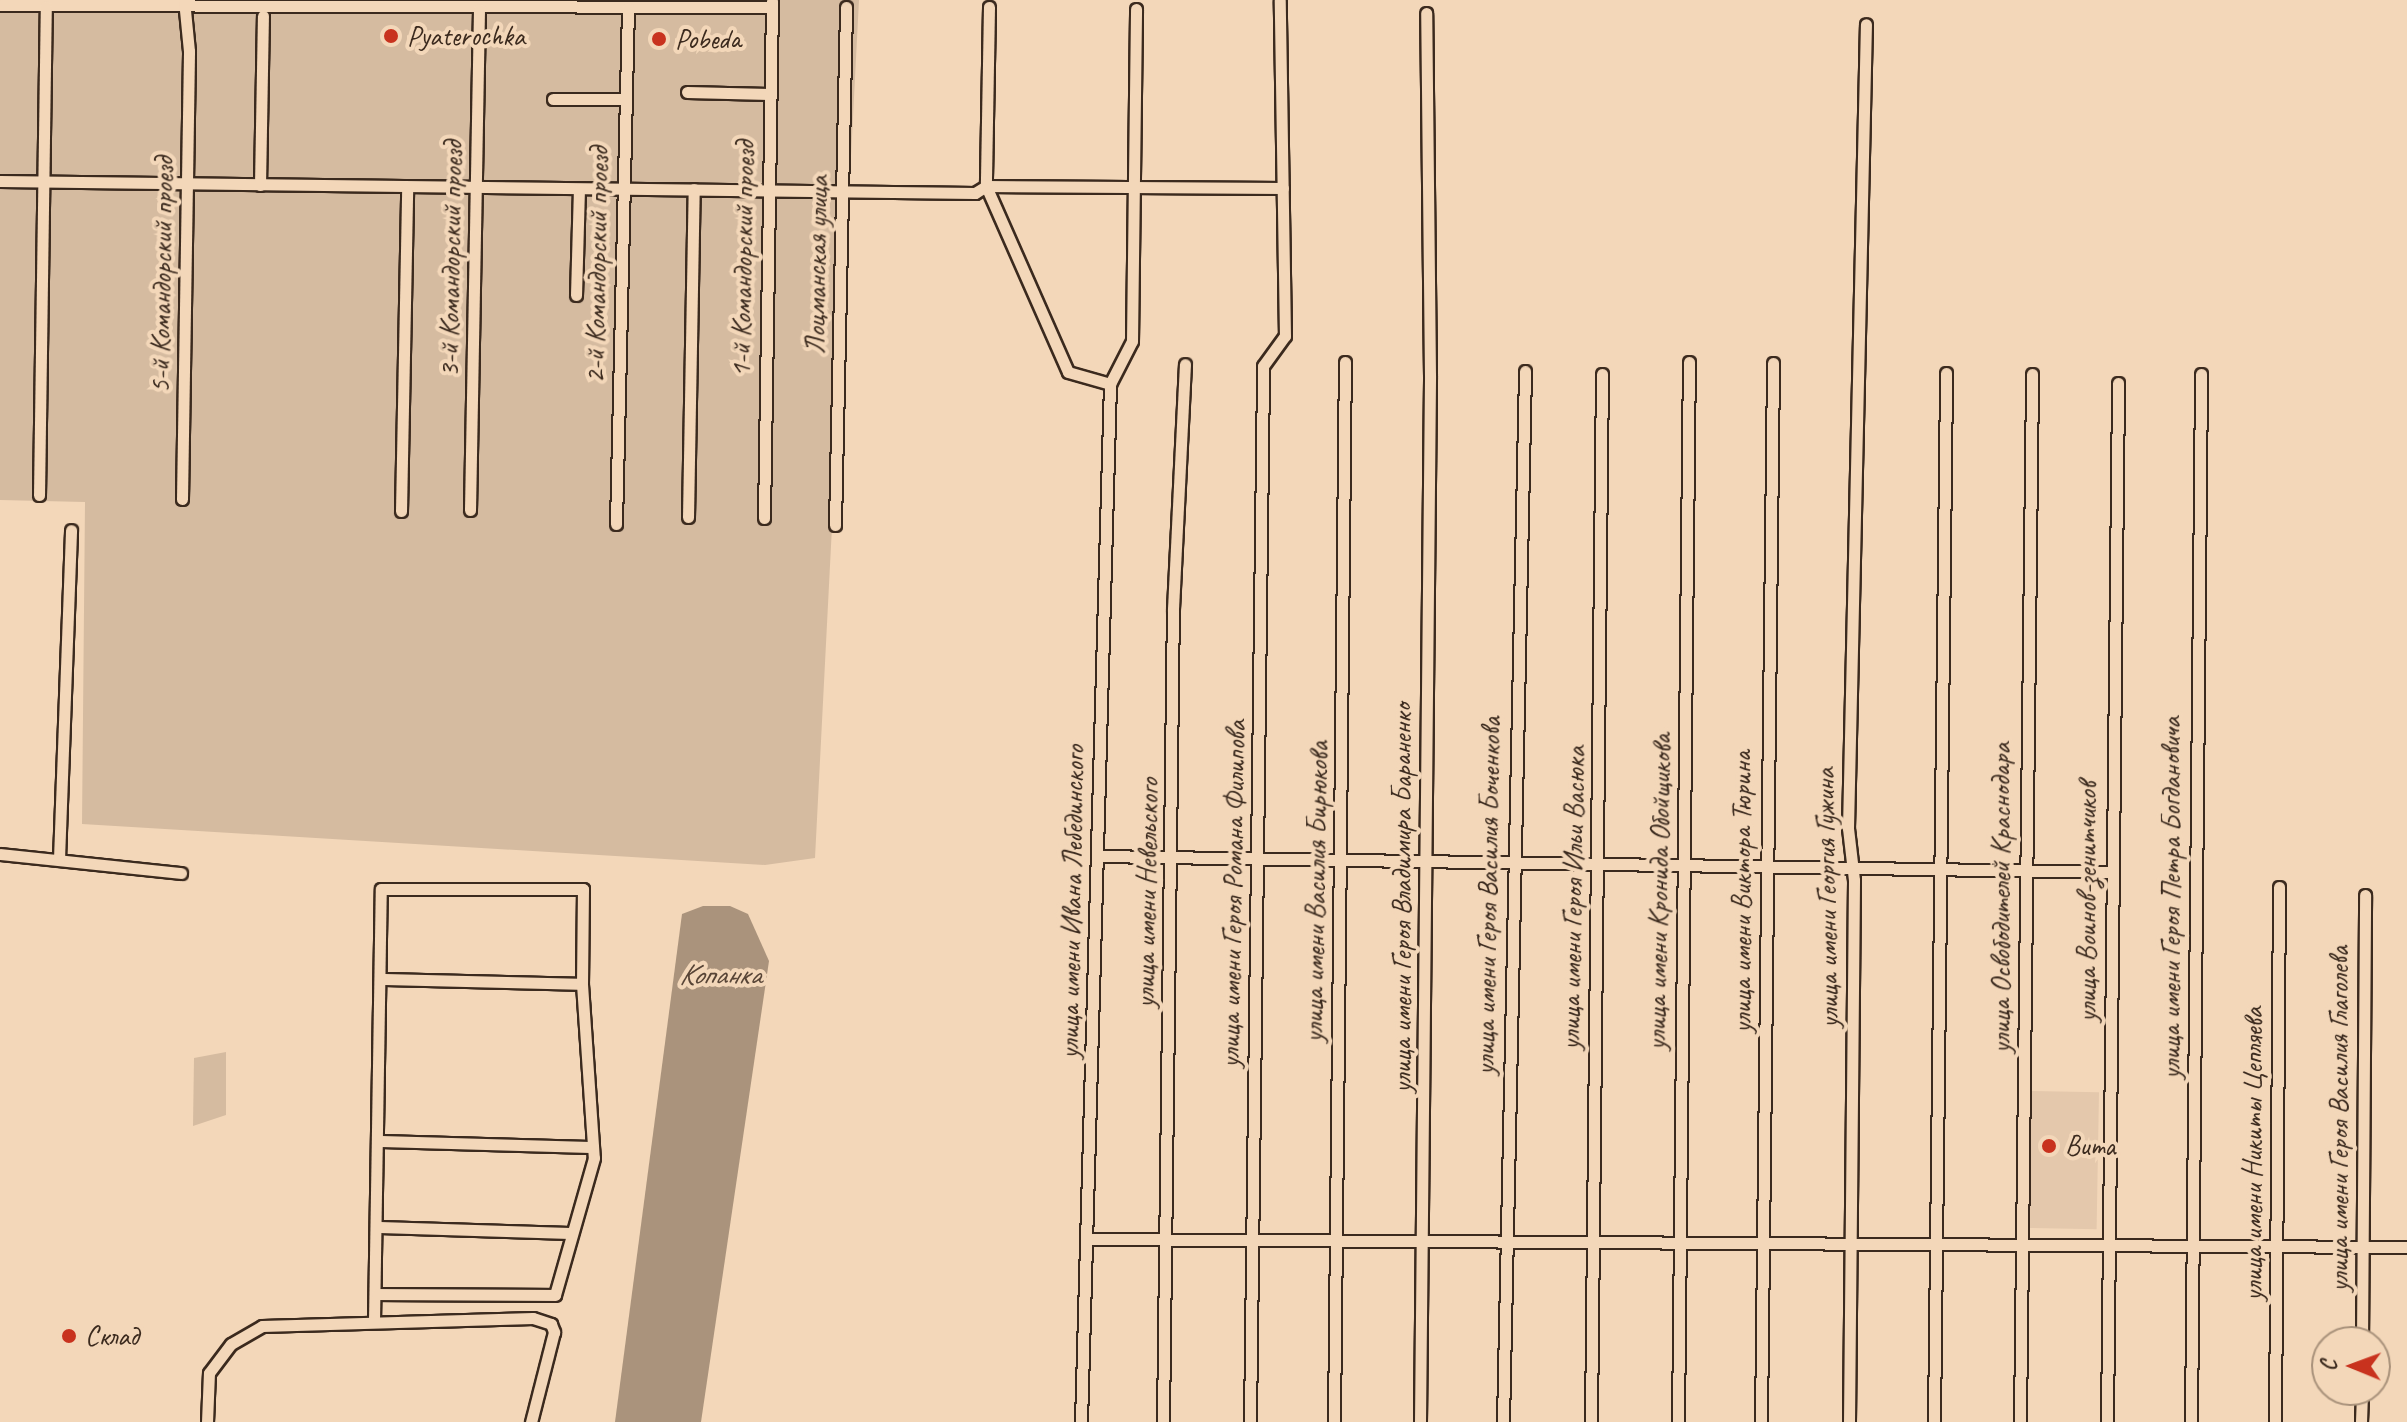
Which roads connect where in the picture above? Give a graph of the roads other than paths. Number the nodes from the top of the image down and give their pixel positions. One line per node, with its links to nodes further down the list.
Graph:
1 (1280, 0): 26 (street)
2 (185, 4): 5 (street); 9 (street); 20 (street, 5-й Командорский проезд)
3 (772, 4): 8 (street); 15 (street, 1-й Командорский проезд)
4 (0, 5): 5 (street)
5 (46, 6): 19 (street)
6 (846, 7): 31 (street, Лоцманская улица)
7 (989, 7): 22 (street)
8 (628, 8): 9 (street); 17 (street, 2-й Командорский проезд)
9 (479, 9): 24 (street, 3-й Командорский проезд)
10 (1136, 9): 25 (street)
11 (1426, 13): 59 (street, улица имени Героя Владимира Бараненко)
12 (263, 16): 21 (street)
13 (1866, 24): 64 (street, улица имени Георгия Гужина)
14 (687, 92): 15 (street)
15 (769, 94): 30 (street, 1-й Командорский проезд)
16 (553, 99): 17 (street)
17 (623, 99): 28 (street, 2-й Командорский проезд)
18 (0, 181): 19 (street)
19 (43, 182): 20 (street); 44 (street)
20 (187, 183): 21 (street); 45 (street, 5-й Командорский проезд)
21 (260, 185): 23 (street)
22 (986, 186): 25 (street); 31 (street); 43 (street)
23 (407, 187): 24 (street); 47 (street)
24 (476, 188): 27 (street); 46 (street, 3-й Командорский проезд)
25 (1134, 188): 26 (street); 43 (street)
26 (1283, 188): 57 (street, улица имени Героя Романа Филипова)
27 (579, 189): 28 (street); 32 (street)
28 (622, 189): 29 (street); 50 (street, 2-й Командорский проезд)
29 (694, 189): 30 (street); 48 (street)
30 (767, 190): 31 (street); 49 (street, 1-й Командорский проезд)
31 (842, 191): 51 (street, Лоцманская улица)
32 (576, 295)
33 (1345, 362): 58 (street, улица имени Василия Бирюкова)
34 (1689, 362): 62 (street, улица имени Кронида Обойщикова)
35 (1773, 363): 63 (street, улица имени Виктора Тюрина)
36 (1185, 364): 55 (street, улица имени Невельского)
37 (1525, 371): 60 (street, улица имени Героя Василия Боченкова)
38 (1946, 373): 65 (street)
39 (1602, 374): 61 (street, улица имени Героя Ильи Васюка)
40 (2032, 374): 66 (street, улица Освободителей Краснодара)
41 (2201, 374): 90 (street, улица имени Героя Петра Богдановича)
42 (2118, 383): 67 (street, улица Воинов-зенитчиков)
43 (1110, 384): 54 (street, улица имени Ивана Лебединского)
44 (39, 495)
45 (182, 499)
46 (470, 510)
47 (401, 511)
48 (688, 517)
49 (764, 518)
50 (616, 524)
51 (835, 525)
52 (71, 530): 56 (street)
53 (3, 854): 56 (street)
54 (1097, 856): 55 (street); 77 (street, улица имени Ивана Лебединского)
55 (1171, 856): 57 (street); 78 (street, улица имени Невельского)
56 (59, 859): 68 (street)
57 (1257, 859): 58 (street); 79 (street, улица имени Героя Романа Филипова)
58 (1340, 860): 59 (street); 80 (street, улица имени Василия Бирюкова)
59 (1426, 861): 60 (street); 81 (street, улица имени Героя Владимира Бараненко)
60 (1513, 863): 61 (street); 82 (street, улица имени Героя Василия Боченкова)
61 (1597, 864): 62 (street); 83 (street, улица имени Героя Ильи Васюка)
62 (1683, 865): 63 (street); 84 (street, улица имени Кронида Обойщикова)
63 (1768, 867): 64 (street); 85 (street, улица имени Виктора Тюрина)
64 (1853, 868): 65 (street); 86 (street, улица имени Георгия Гужина)
65 (1940, 869): 66 (street); 87 (street)
66 (2024, 871): 67 (street); 88 (street, улица Освободителей Краснодара)
67 (2111, 872): 89 (street, улица Воинов-зенитчиков)
68 (181, 873)
69 (2279, 887): 91 (street, улица имени Никиты Цепляева)
70 (2365, 895): 92 (street, улица имени Героя Василия Глаголева)
71 (380, 979): 72 (street); 72 (street); 73 (street)
72 (582, 984): 74 (street)
73 (378, 1141): 74 (street); 75 (street)
74 (593, 1147): 76 (street)
75 (377, 1227): 76 (street); 94 (street)
76 (572, 1233): 94 (street)
77 (1087, 1239): 78 (street); 99 (street, улица имени Ивана Лебединского)
78 (1167, 1239): 79 (street); 100 (street, улица имени Невельского)
79 (1252, 1239): 80 (street); 101 (street, улица имени Героя Романа Филипова)
80 (1337, 1240): 81 (street); 102 (street, улица имени Василия Бирюкова)
81 (1423, 1240): 82 (street); 103 (street, улица имени Героя Владимира Бараненко)
82 (1504, 1240): 83 (street); 104 (street, улица имени Героя Василия Боченкова)
83 (1593, 1241): 84 (street); 105 (street, улица имени Героя Ильи Васюка)
84 (1680, 1242): 85 (street); 106 (street, улица имени Кронида Обойщикова)
85 (1764, 1242): 86 (street); 107 (street, улица имени Виктора Тюрина)
86 (1852, 1243): 87 (street); 108 (street, улица имени Георгия Гужина)
87 (1936, 1243): 88 (street); 109 (street)
88 (2023, 1244): 89 (street); 110 (street, улица Освободителей Краснодара)
89 (2110, 1245): 90 (street); 111 (street, улица Воинов-зенитчиков)
90 (2193, 1245): 91 (street); 112 (street, улица имени Героя Петра Богдановича)
91 (2277, 1246): 92 (street); 113 (street, улица имени Никиты Цепляева)
92 (2363, 1247): 93 (street); 96 (street, улица имени Героя Василия Глаголева)
93 (2407, 1247)
94 (377, 1294): 95 (street)
95 (374, 1321): 97 (street); 98 (street)
96 (2362, 1326)
97 (207, 1422)
98 (531, 1422)
99 (1081, 1422)
100 (1163, 1422)
101 (1250, 1422)
102 (1334, 1422)
103 (1420, 1422)
104 (1503, 1422)
105 (1591, 1422)
106 (1678, 1422)
107 (1761, 1422)
108 (1849, 1422)
109 (1934, 1422)
110 (2020, 1422)
111 (2107, 1422)
112 (2191, 1422)
113 (2275, 1422)

